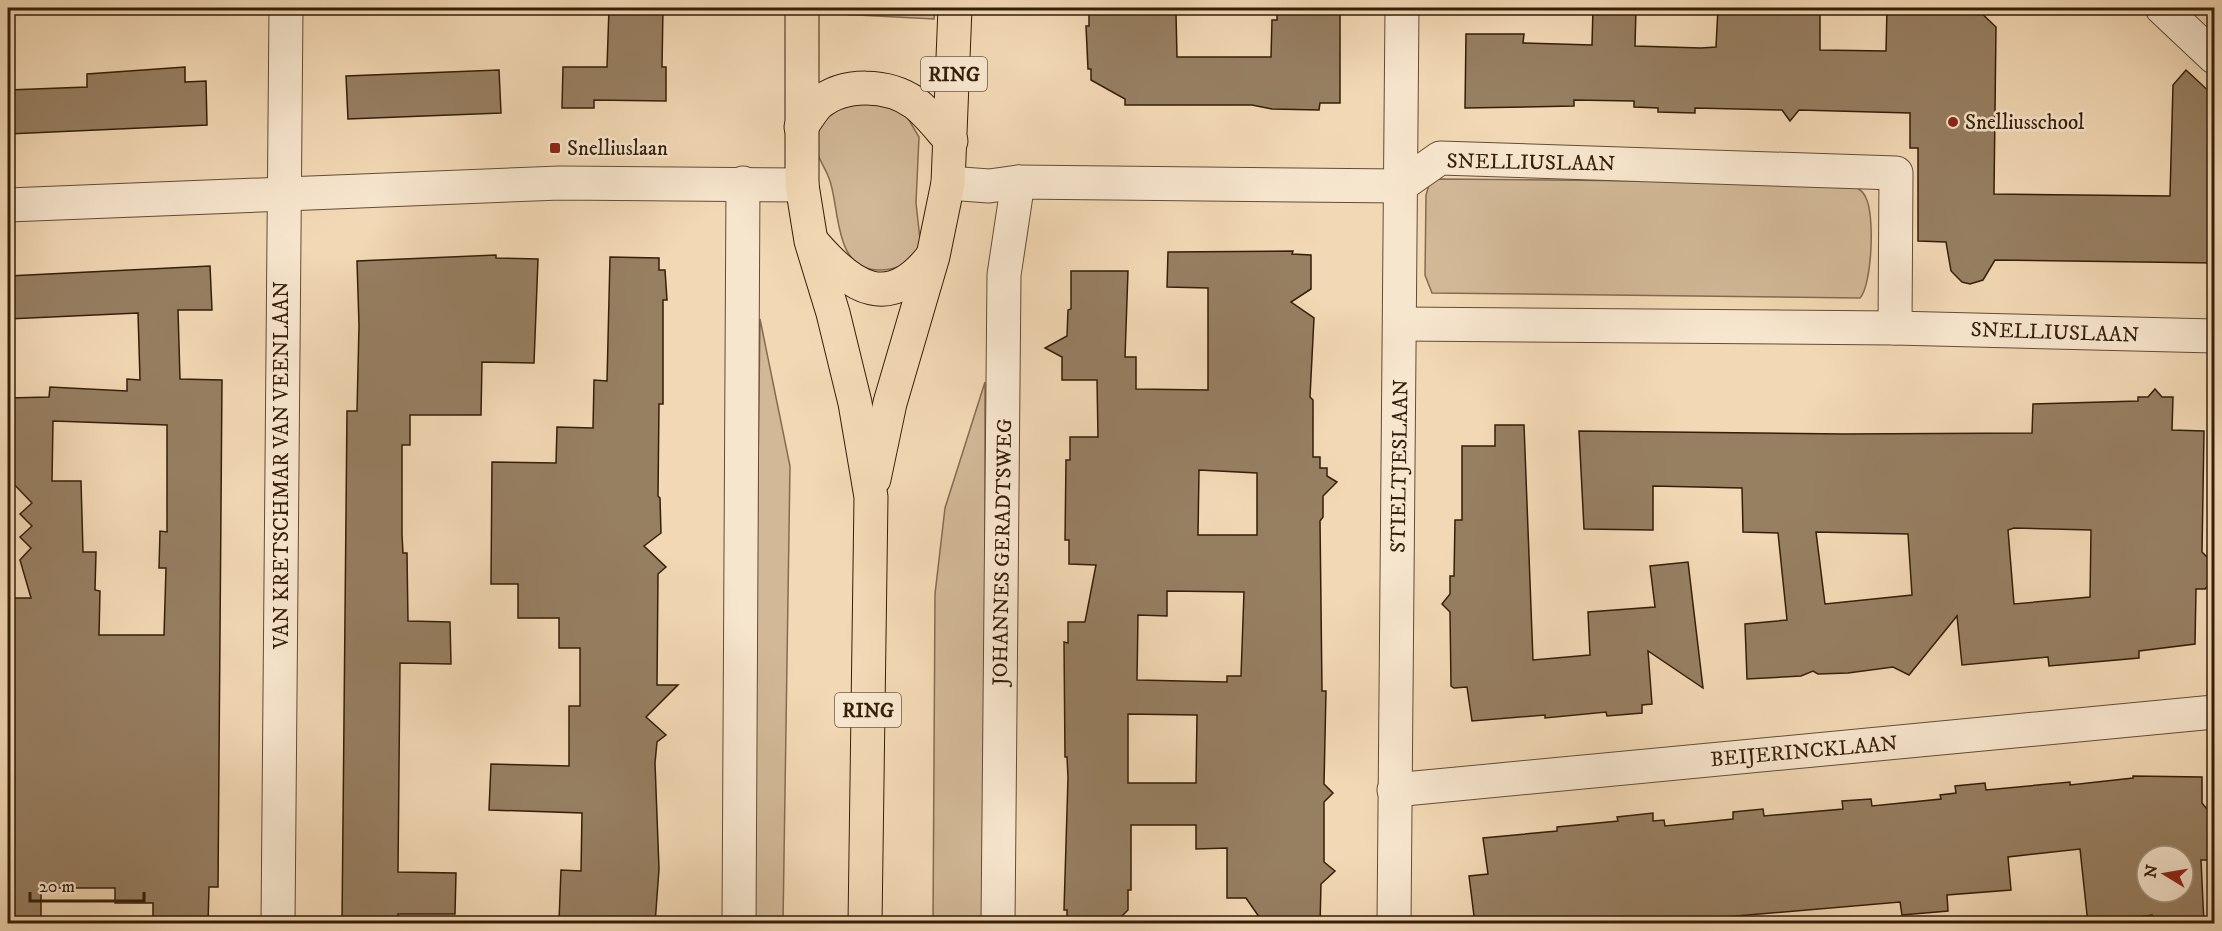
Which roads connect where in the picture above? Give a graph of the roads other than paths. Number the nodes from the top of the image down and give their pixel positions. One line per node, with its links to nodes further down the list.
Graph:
1 (286, 8): 14 (street, VAN KRETSCHMAR VAN VEENLAAN)
2 (802, 8): 7 (main road, RING)
3 (955, 8): 8 (main road, RING)
4 (1402, 8): 13 (street, STIELTJESLAAN)
5 (2162, 8): 6 (street)
6 (2214, 57)
7 (801, 127): 8 (main road); 12 (main road, RING)
8 (951, 141): 11 (main road, RING)
9 (1018, 182): 11 (street); 13 (street); 27 (street, JOHANNES GERADTSWEG)
10 (743, 183): 12 (street); 14 (street); 25 (street)
11 (948, 183): 17 (main road, RING)
12 (802, 185): 16 (main road, RING)
13 (1400, 186): 18 (street, STIELTJESLAAN); 19 (street, SNELLIUSLAAN)
14 (284, 192): 15 (street); 24 (street, VAN KRETSCHMAR VAN VEENLAAN)
15 (8, 205)
16 (811, 241): 17 (main road); 21 (main road, RING)
17 (933, 256): 21 (main road, RING)
18 (1400, 324): 19 (street, SNELLIUSLAAN); 23 (street, STIELTJESLAAN)
19 (1895, 328): 20 (street, SNELLIUSLAAN)
20 (2214, 336)
21 (871, 497): 26 (main road, RING)
22 (2214, 712): 23 (street, BEIJERINCKLAAN)
23 (1394, 790): 28 (street, STIELTJESLAAN)
24 (278, 924)
25 (739, 924)
26 (865, 924)
27 (998, 924)
28 (1394, 924)

